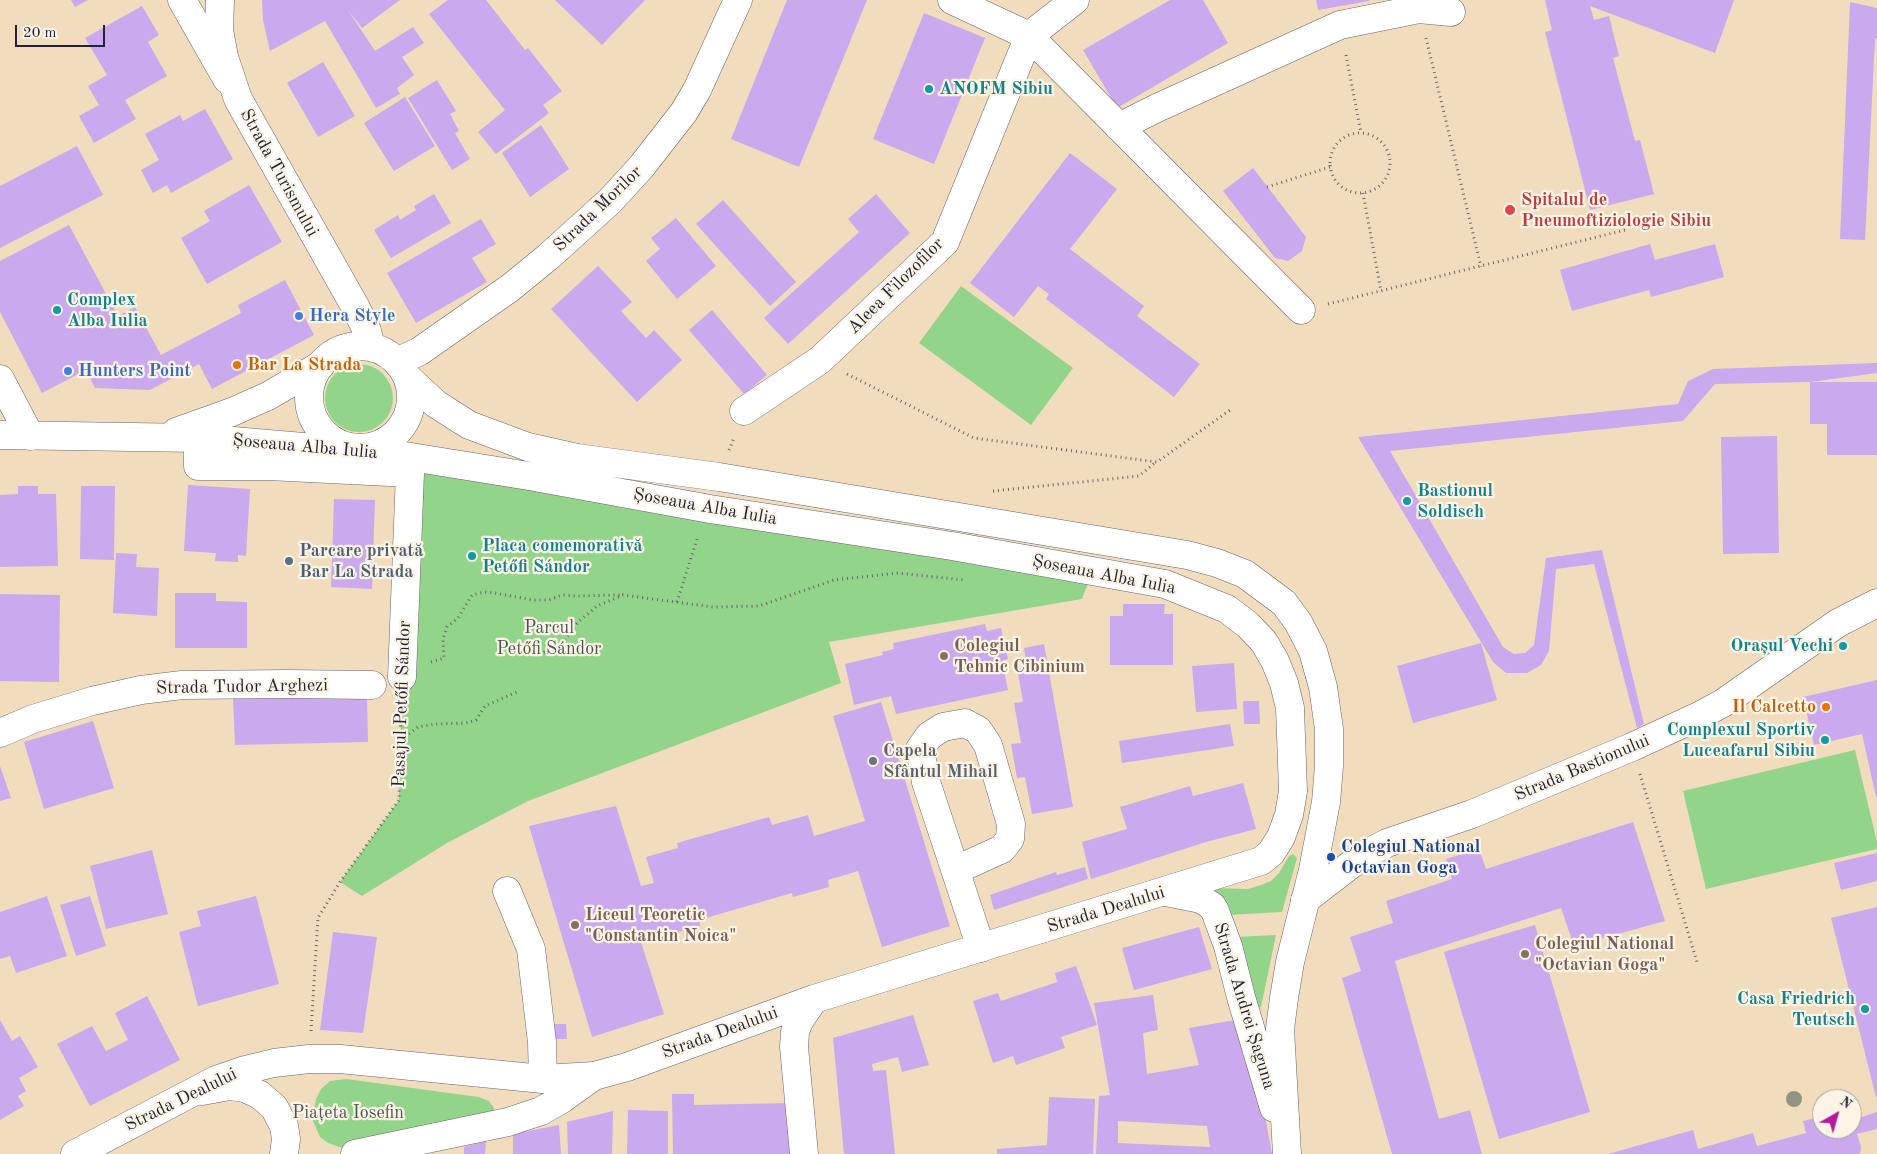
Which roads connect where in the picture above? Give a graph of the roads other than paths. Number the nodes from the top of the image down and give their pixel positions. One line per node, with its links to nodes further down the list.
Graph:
1 (182, 0): 8 (main road, Strada Turismului)
2 (220, 0): 8 (main road)
3 (738, 0): 13 (main road, Strada Morilor)
4 (952, 0): 7 (main road)
5 (1075, 0): 7 (main road, Aleea Filozofilor)
6 (1451, 12): 9 (main road)
7 (1029, 36): 9 (main road); 15 (main road, Aleea Filozofilor)
8 (238, 100): 11 (main road, Strada Turismului)
9 (1119, 127): 10 (main road)
10 (1301, 310)
11 (371, 347): 12 (main road); 13 (main road)
12 (321, 365): 18 (main road); 20 (main road)
13 (402, 369): 20 (main road); 26 (main road, Șoseaua Alba Iulia)
14 (0, 379): 17 (main road)
15 (744, 411)
16 (0, 435): 17 (main road, Șoseaua Alba Iulia)
17 (30, 436): 18 (main road, Șoseaua Alba Iulia)
18 (163, 437): 19 (main road, Șoseaua Alba Iulia)
19 (198, 438): 20 (main road, Șoseaua Alba Iulia); 22 (main road, Pasajul Petőfi Sándor)
20 (355, 448): 25 (main road, Șoseaua Alba Iulia)
21 (1877, 603): 30 (main road, Strada Bastionului)
22 (402, 675)
23 (372, 685): 24 (main road, Strada Tudor Arghezi)
24 (0, 733)
25 (1293, 764): 29 (main road, Strada Dealului)
26 (1326, 802): 30 (main road, Strada Andrei Șaguna)
27 (956, 870): 27 (main road); 31 (main road)
28 (507, 890): 34 (main road)
29 (1165, 892): 31 (main road, Strada Dealului); 40 (main road, Strada Andrei Șaguna)
30 (1306, 900): 40 (main road, Strada Andrei Șaguna)
31 (981, 948): 32 (main road, Strada Dealului)
32 (814, 999): 33 (main road, Strada Dealului); 39 (main road)
33 (594, 1076): 34 (main road, Strada Dealului); 38 (main road)
34 (543, 1079): 35 (main road, Strada Dealului)
35 (186, 1095): 36 (main road); 37 (main road, Strada Dealului)
36 (290, 1149)
37 (75, 1154)
38 (355, 1154)
39 (804, 1154)
40 (1287, 1154)

